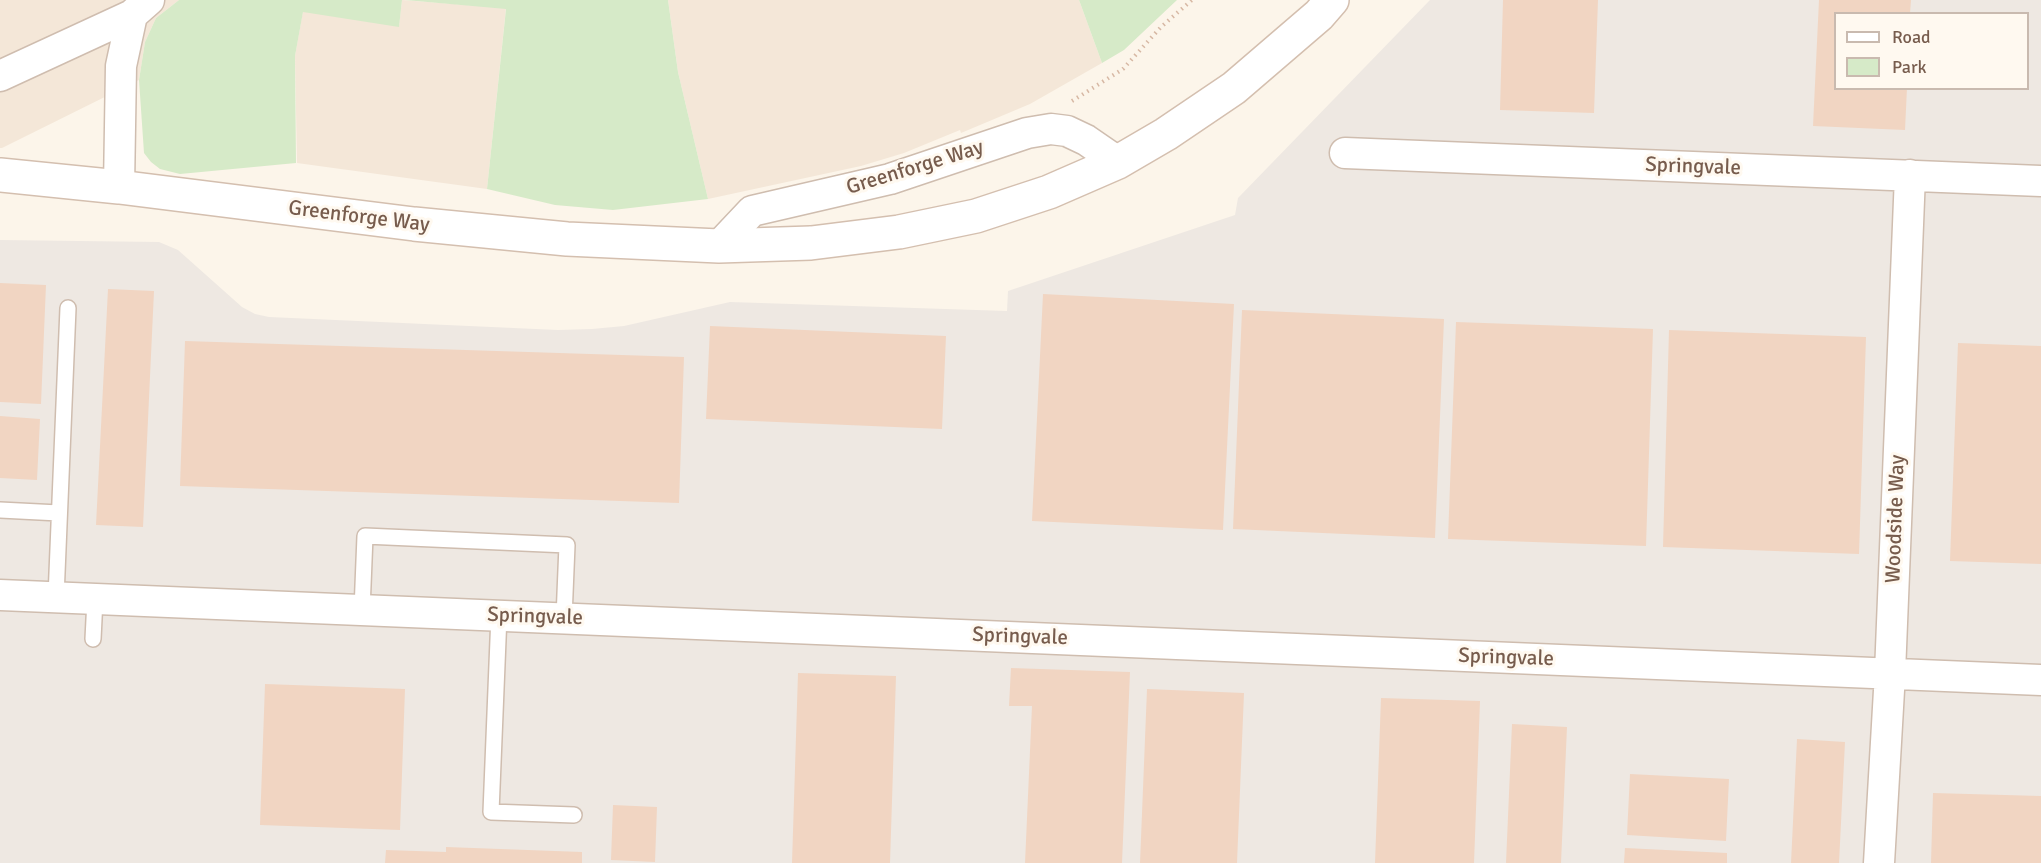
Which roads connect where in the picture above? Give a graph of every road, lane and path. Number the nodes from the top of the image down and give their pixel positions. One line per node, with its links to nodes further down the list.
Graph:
1 (1192, 0): 5 (path)
2 (1332, 0): 7 (street, Greenforge Way)
3 (140, 7): 4 (street); 11 (street)
4 (0, 76)
5 (1051, 129): 7 (street, Greenforge Way); 12 (street, Greenforge Way)
6 (1345, 153): 9 (street, Springvale)
7 (1118, 162): 12 (street, Greenforge Way)
8 (0, 175): 11 (street, Greenforge Way)
9 (1910, 175): 10 (street, Springvale); 23 (street, Woodside Way)
10 (2041, 181)
11 (119, 187): 12 (street, Greenforge Way)
12 (719, 246)
13 (68, 308): 15 (lane)
14 (0, 510): 15 (lane)
15 (59, 513): 17 (lane)
16 (0, 595): 17 (street, Springvale)
17 (56, 597): 18 (street, Springvale)
18 (95, 599): 19 (street, Springvale); 22 (lane)
19 (362, 610): 20 (street, Springvale); 21 (lane)
20 (498, 615): 21 (street, Springvale); 25 (lane)
21 (564, 618): 23 (street, Springvale)
22 (93, 639)
23 (1890, 674): 24 (street, Springvale); 26 (street, Woodside Way)
24 (2041, 680)
25 (574, 816)
26 (1879, 863)

